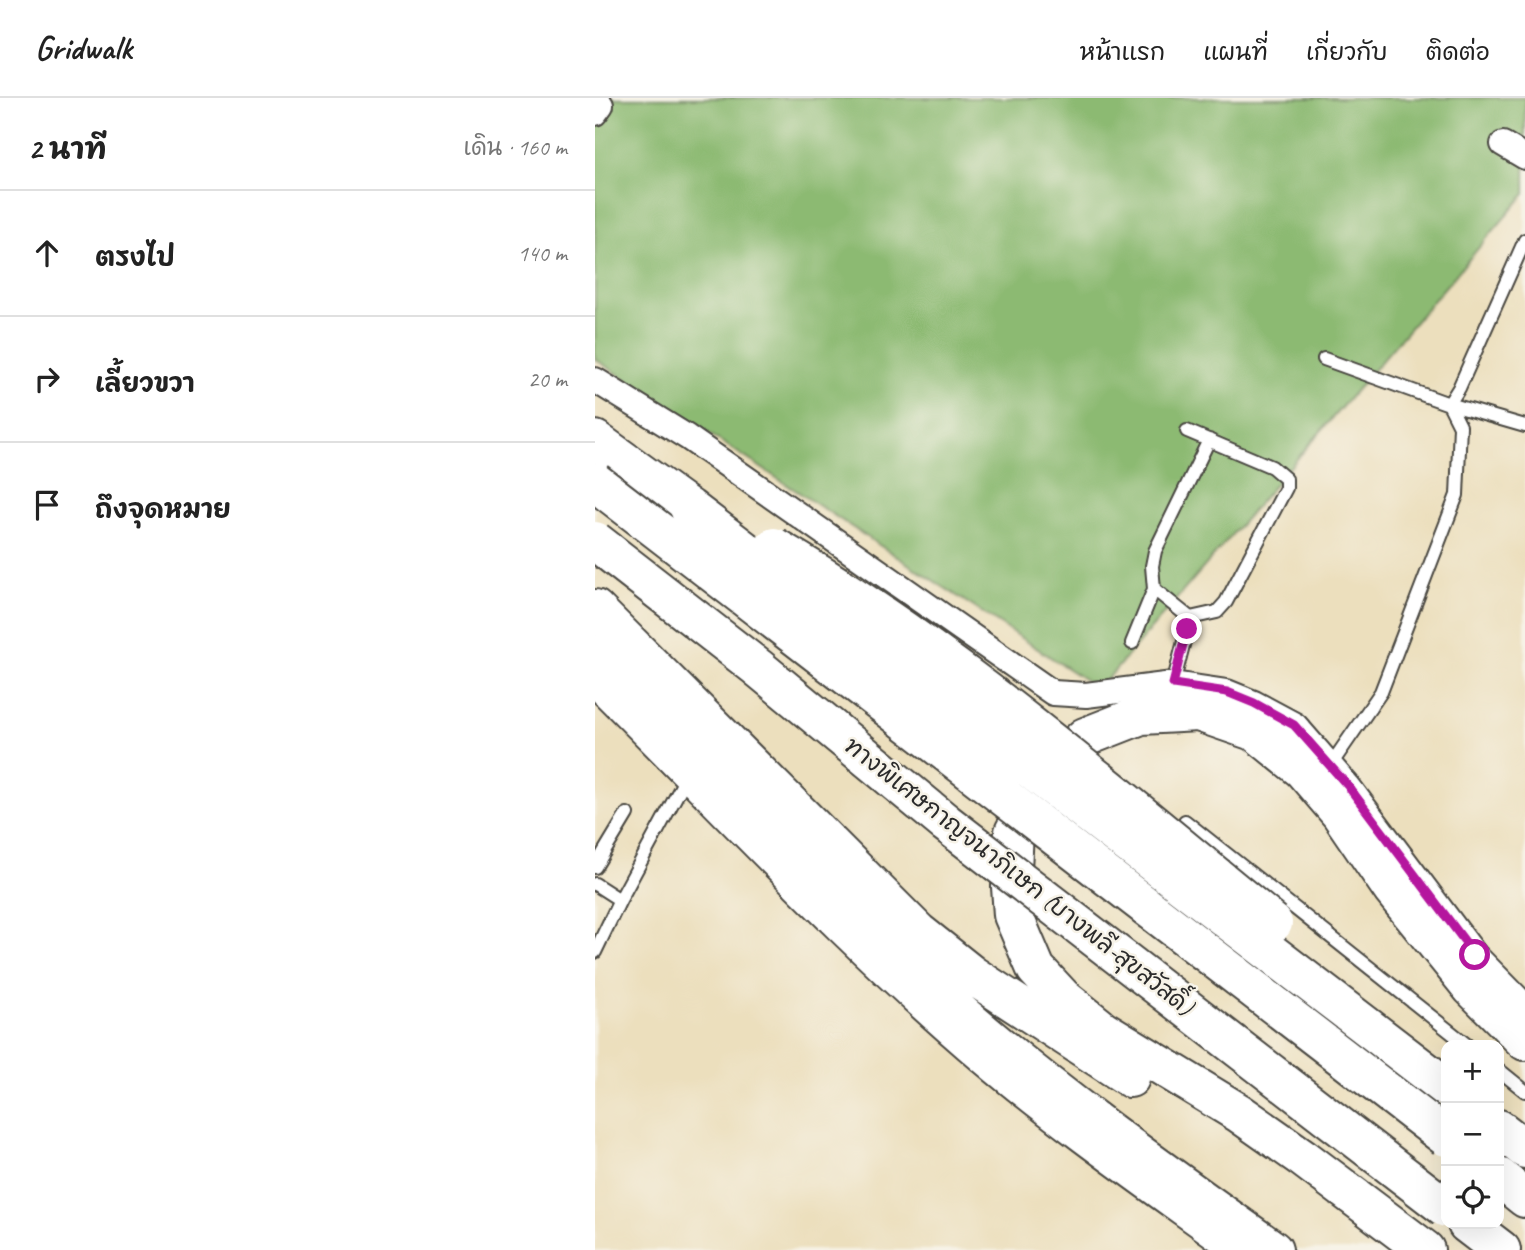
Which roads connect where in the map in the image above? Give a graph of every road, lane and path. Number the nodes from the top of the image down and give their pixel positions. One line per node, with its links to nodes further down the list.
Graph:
1 (595, 102): 2 (street)
2 (595, 113)
3 (1503, 145): 4 (street)
4 (1525, 157)
5 (1525, 240): 8 (lane)
6 (1324, 359): 8 (lane)
7 (595, 380): 21 (street)
8 (1449, 404): 9 (lane); 23 (lane)
9 (1525, 426)
10 (1187, 431): 12 (lane)
11 (595, 440): 14 (highway)
12 (1209, 440): 16 (lane); 18 (lane)
13 (595, 482): 40 (highway, bridge)
14 (689, 508): 34 (highway, bridge); 36 (highway, bridge)
15 (595, 541): 45 (highway, ทางพิเศษกาญจนาภิเษก (บางพลี-สุขสวัสดิ์), bridge)
16 (1154, 589): 18 (lane); 19 (lane)
17 (595, 609): 46 (highway)
18 (1190, 618): 21 (lane)
19 (1132, 643)
20 (595, 656): 49 (highway)
21 (1173, 684): 23 (street)
22 (595, 685): 24 (street)
23 (1330, 765): 31 (street)
24 (687, 776): 29 (lane); 48 (street)
25 (627, 814): 27 (lane)
26 (1185, 821): 32 (lane)
27 (595, 867)
28 (595, 884): 29 (lane)
29 (619, 900): 30 (lane)
30 (596, 949)
31 (1525, 1006)
32 (1461, 1040)
33 (1525, 1041): 46 (highway)
34 (1441, 1058)
35 (1504, 1074): 37 (lane)
36 (1441, 1083)
37 (1525, 1091)
38 (1504, 1108): 39 (highway)
39 (1525, 1124)
40 (1441, 1133)
41 (1504, 1133): 42 (highway)
42 (1525, 1149)
43 (1504, 1181): 44 (highway)
44 (1525, 1198)
45 (1441, 1204)
46 (1366, 1206): 50 (highway)
47 (1474, 1229): 51 (highway)
48 (1233, 1250)
49 (1273, 1250)
50 (1425, 1250)
51 (1501, 1250)

